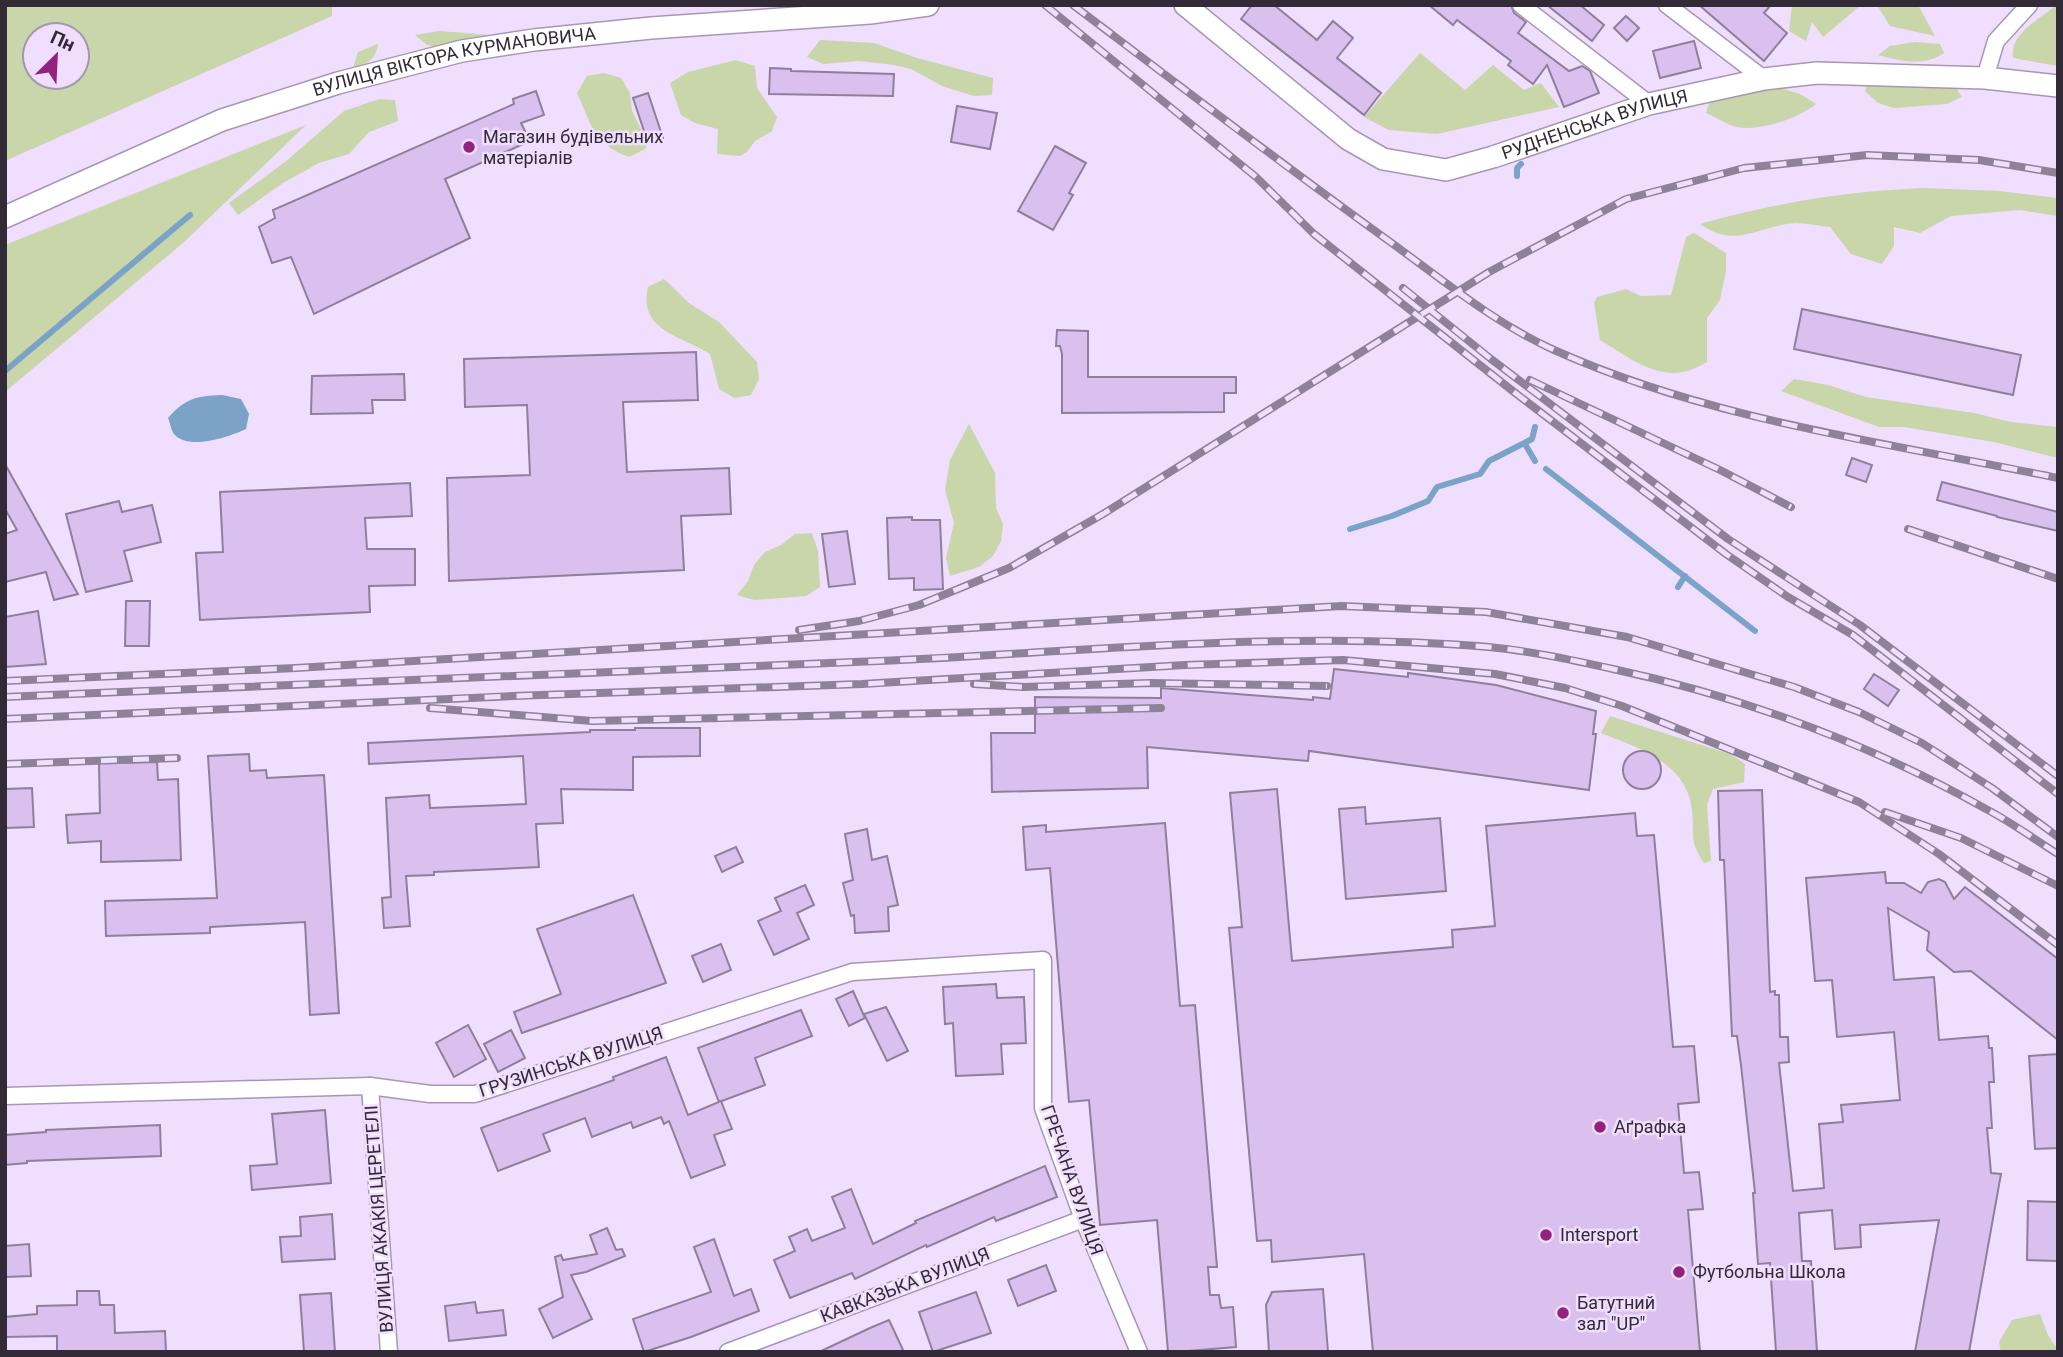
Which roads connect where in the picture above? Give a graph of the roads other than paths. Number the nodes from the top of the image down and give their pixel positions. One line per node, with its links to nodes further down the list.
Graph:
1 (928, 5): 10 (street, ВУЛИЦЯ ВІКТОРА КУРМАНОВИЧА)
2 (1185, 5): 9 (street, РУДНЕНСЬКА ВУЛИЦЯ)
3 (1521, 5): 9 (street)
4 (1667, 5): 7 (street)
5 (2029, 5): 6 (street)
6 (1985, 78): 7 (street, РУДНЕНСЬКА ВУЛИЦЯ); 8 (street, РУДНЕНСЬКА ВУЛИЦЯ)
7 (1764, 79): 9 (street, РУДНЕНСЬКА ВУЛИЦЯ)
8 (2058, 86)
9 (1649, 104)
10 (5, 217)
11 (1043, 960): 12 (street, ГРУЗИНСЬКА ВУЛИЦЯ); 14 (street, ГРЕЧАНА ВУЛИЦЯ)
12 (370, 1086): 13 (street, ГРУЗИНСЬКА ВУЛИЦЯ); 15 (street, ВУЛИЦЯ АКАКІЯ ЦЕРЕТЕЛІ)
13 (5, 1096)
14 (1083, 1219): 16 (street, КАВКАЗЬКА ВУЛИЦЯ); 17 (street, ГРЕЧАНА ВУЛИЦЯ)
15 (389, 1352)
16 (727, 1352)
17 (1139, 1352)

